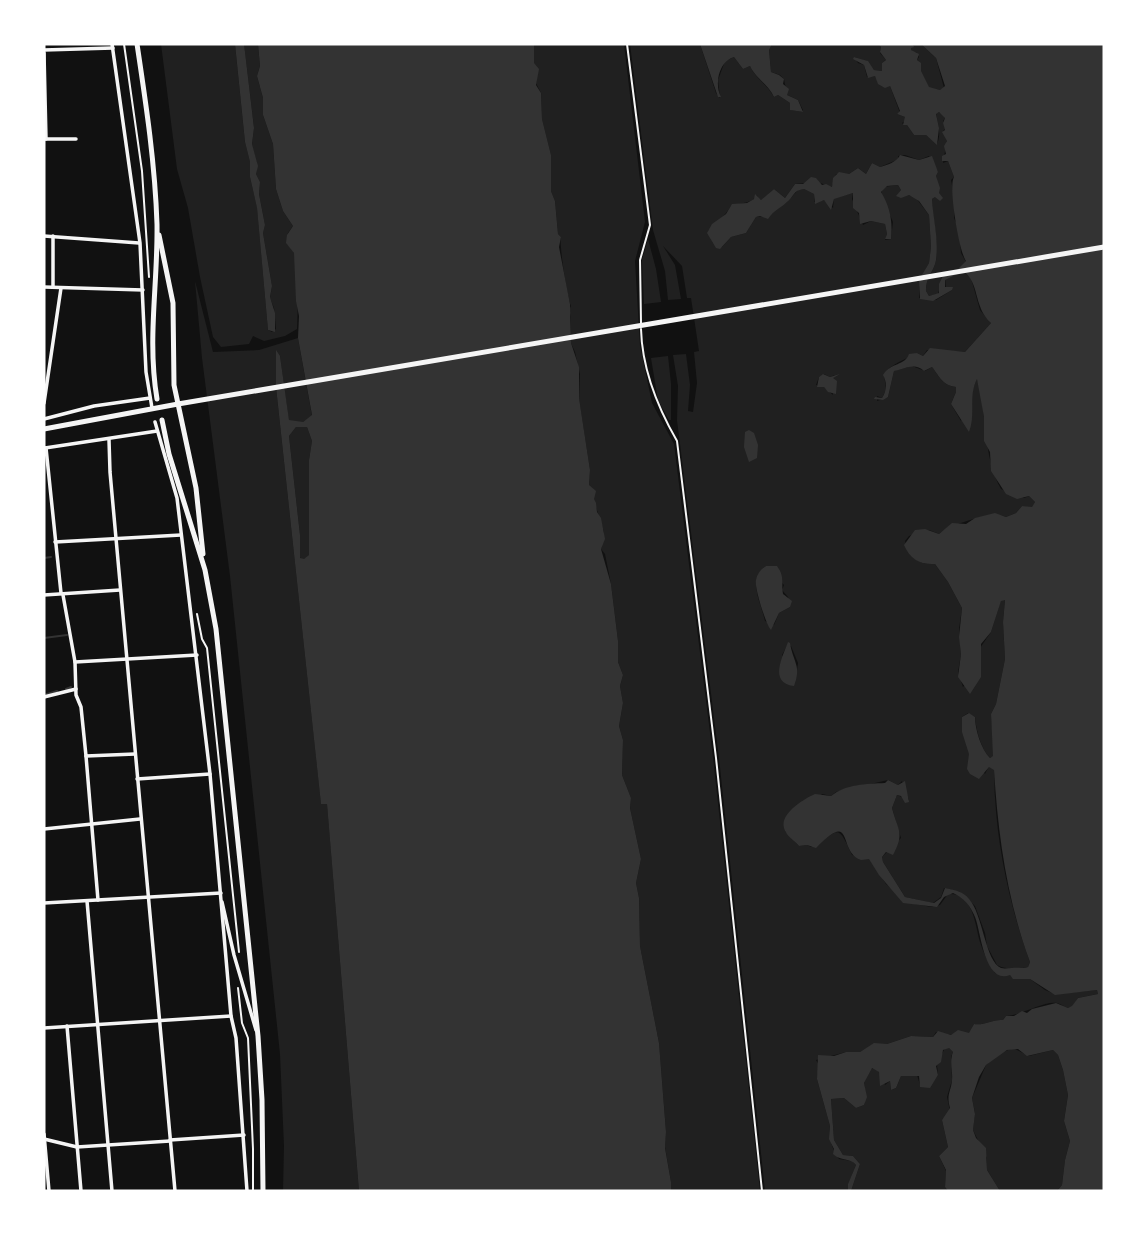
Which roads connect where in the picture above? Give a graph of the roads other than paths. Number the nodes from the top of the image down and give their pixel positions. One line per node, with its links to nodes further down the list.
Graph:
1 (137, 44): 7 (main road)
2 (627, 44): 69 (lane)
3 (112, 46): 4 (street); 10 (street)
4 (44, 52): 5 (street)
5 (45, 139): 6 (street)
6 (76, 139)
7 (156, 222): 16 (main road); 18 (main road)
8 (44, 236): 9 (street)
9 (52, 236): 10 (street); 13 (street)
10 (140, 243): 15 (street)
11 (1104, 247): 18 (main road)
12 (44, 287): 13 (street)
13 (53, 288): 14 (street)
14 (61, 288): 15 (street); 17 (street)
15 (143, 290): 16 (street)
16 (154, 399): 19 (street); 20 (street)
17 (44, 402)
18 (178, 404): 22 (main road); 31 (main road)
19 (152, 408)
20 (44, 419)
21 (159, 421): 23 (street); 31 (main road)
22 (44, 429)
23 (157, 431): 24 (street); 28 (street)
24 (109, 440): 25 (street); 29 (street)
25 (45, 448): 26 (street)
26 (52, 522): 27 (street); 30 (street)
27 (44, 523)
28 (181, 535): 29 (street); 35 (street)
29 (116, 539): 30 (street); 32 (street)
30 (55, 542): 33 (street)
31 (205, 570): 57 (main road)
32 (120, 590): 33 (street); 36 (street)
33 (62, 594): 34 (street); 37 (street)
34 (44, 595)
35 (197, 654): 36 (street); 42 (street)
36 (126, 659): 37 (street); 40 (street)
37 (75, 663): 38 (street)
38 (75, 689): 39 (street); 41 (street)
39 (44, 697)
40 (135, 754): 41 (street); 43 (street)
41 (86, 756): 45 (street)
42 (210, 774): 43 (street); 47 (street)
43 (137, 779): 44 (street)
44 (140, 819): 45 (street); 48 (street)
45 (91, 824): 46 (street); 49 (street)
46 (44, 829)
47 (221, 893): 48 (street); 52 (street); 57 (street)
48 (147, 897): 49 (street); 53 (street)
49 (98, 900): 50 (street)
50 (87, 901): 51 (street); 54 (street)
51 (44, 903)
52 (231, 1016): 53 (street); 58 (street)
53 (159, 1021): 54 (street); 60 (street)
54 (97, 1025): 55 (street); 61 (street)
55 (67, 1026): 56 (street); 62 (street)
56 (44, 1028)
57 (258, 1036): 68 (main road)
58 (244, 1135): 60 (street); 67 (street)
59 (44, 1138): 62 (street); 63 (street)
60 (170, 1140): 61 (street); 66 (street)
61 (107, 1145): 62 (street); 65 (street)
62 (77, 1147): 64 (street)
63 (49, 1191)
64 (81, 1191)
65 (112, 1191)
66 (174, 1191)
67 (247, 1191)
68 (263, 1191)
69 (762, 1191)

